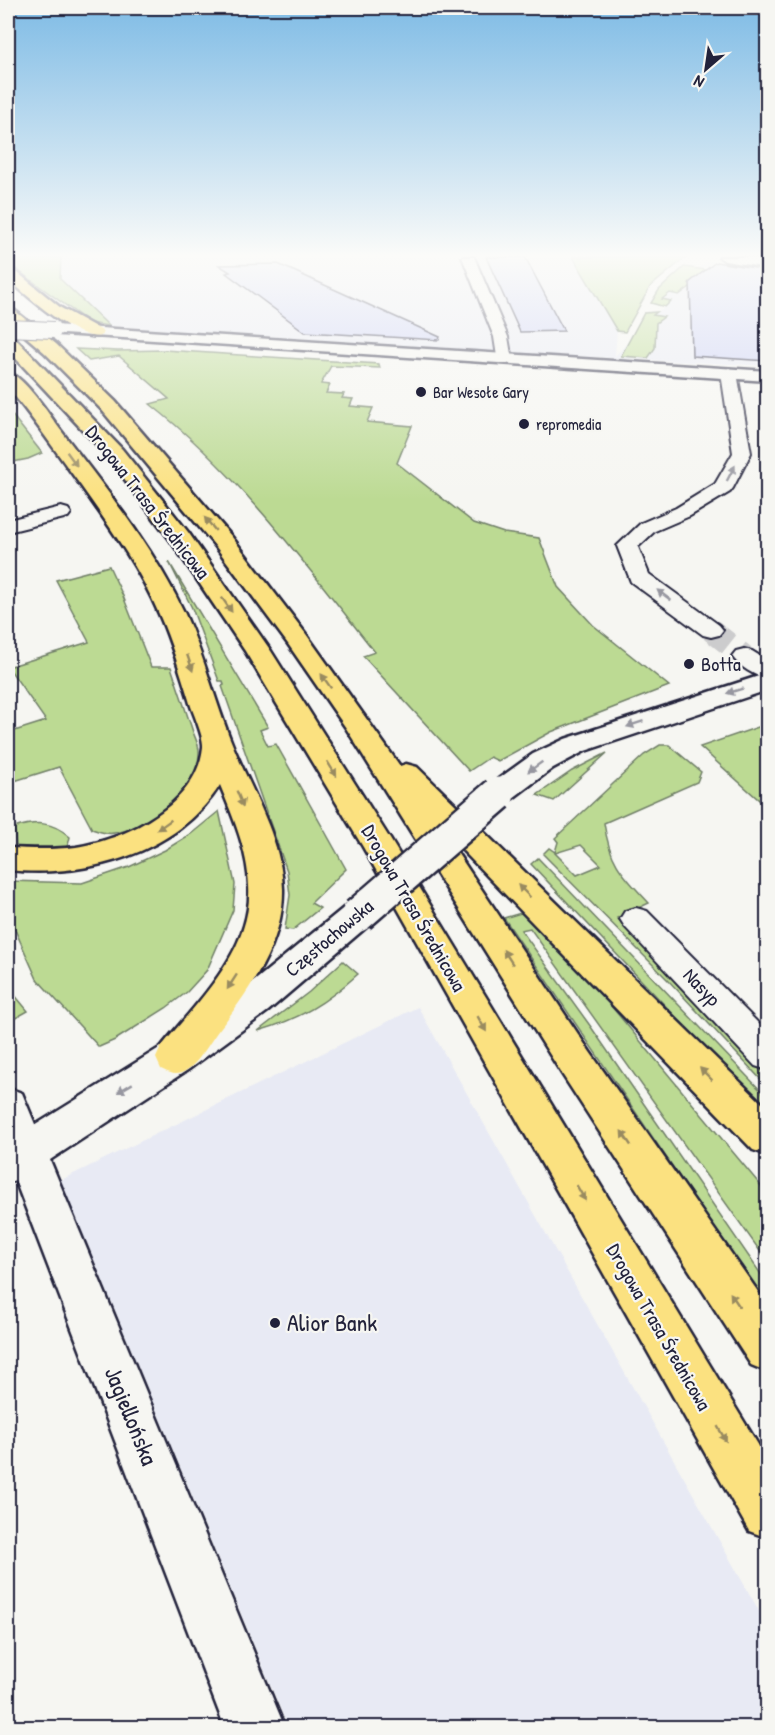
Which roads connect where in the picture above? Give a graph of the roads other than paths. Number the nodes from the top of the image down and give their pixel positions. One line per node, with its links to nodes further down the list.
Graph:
1 (23, 338): 27 (main road, Drogowa Trasa Średnicowa, one-way to 27)
2 (38, 338): 17 (main road, Drogowa Trasa Średnicowa, one-way to 2)
3 (170, 338): 6 (street)
4 (488, 338): 6 (street)
5 (501, 338): 7 (street)
6 (474, 358): 7 (street)
7 (504, 360): 8 (street)
8 (729, 373): 9 (street); 13 (street, one-way to 8)
9 (768, 376)
10 (8, 377): 18 (main road, one-way to 18)
11 (62, 513): 12 (street)
12 (8, 526)
13 (711, 630)
14 (744, 656): 15 (street)
15 (768, 672)
16 (768, 681): 22 (street, Częstochowska, one-way to 22, bridge)
17 (360, 728): 24 (main road, one-way to 17); 26 (main road, Drogowa Trasa Średnicowa, one-way to 17)
18 (218, 745): 19 (main road, one-way to 19); 22 (main road, one-way to 22)
19 (8, 859)
20 (636, 919): 21 (street, Nasyp)
21 (768, 1056)
22 (175, 1058): 25 (street, Częstochowska, one-way to 25)
23 (8, 1106): 25 (street, Jagiellońska)
24 (768, 1137)
25 (17, 1158): 28 (street, Jagiellońska)
26 (768, 1348)
27 (768, 1512)
28 (255, 1728)

